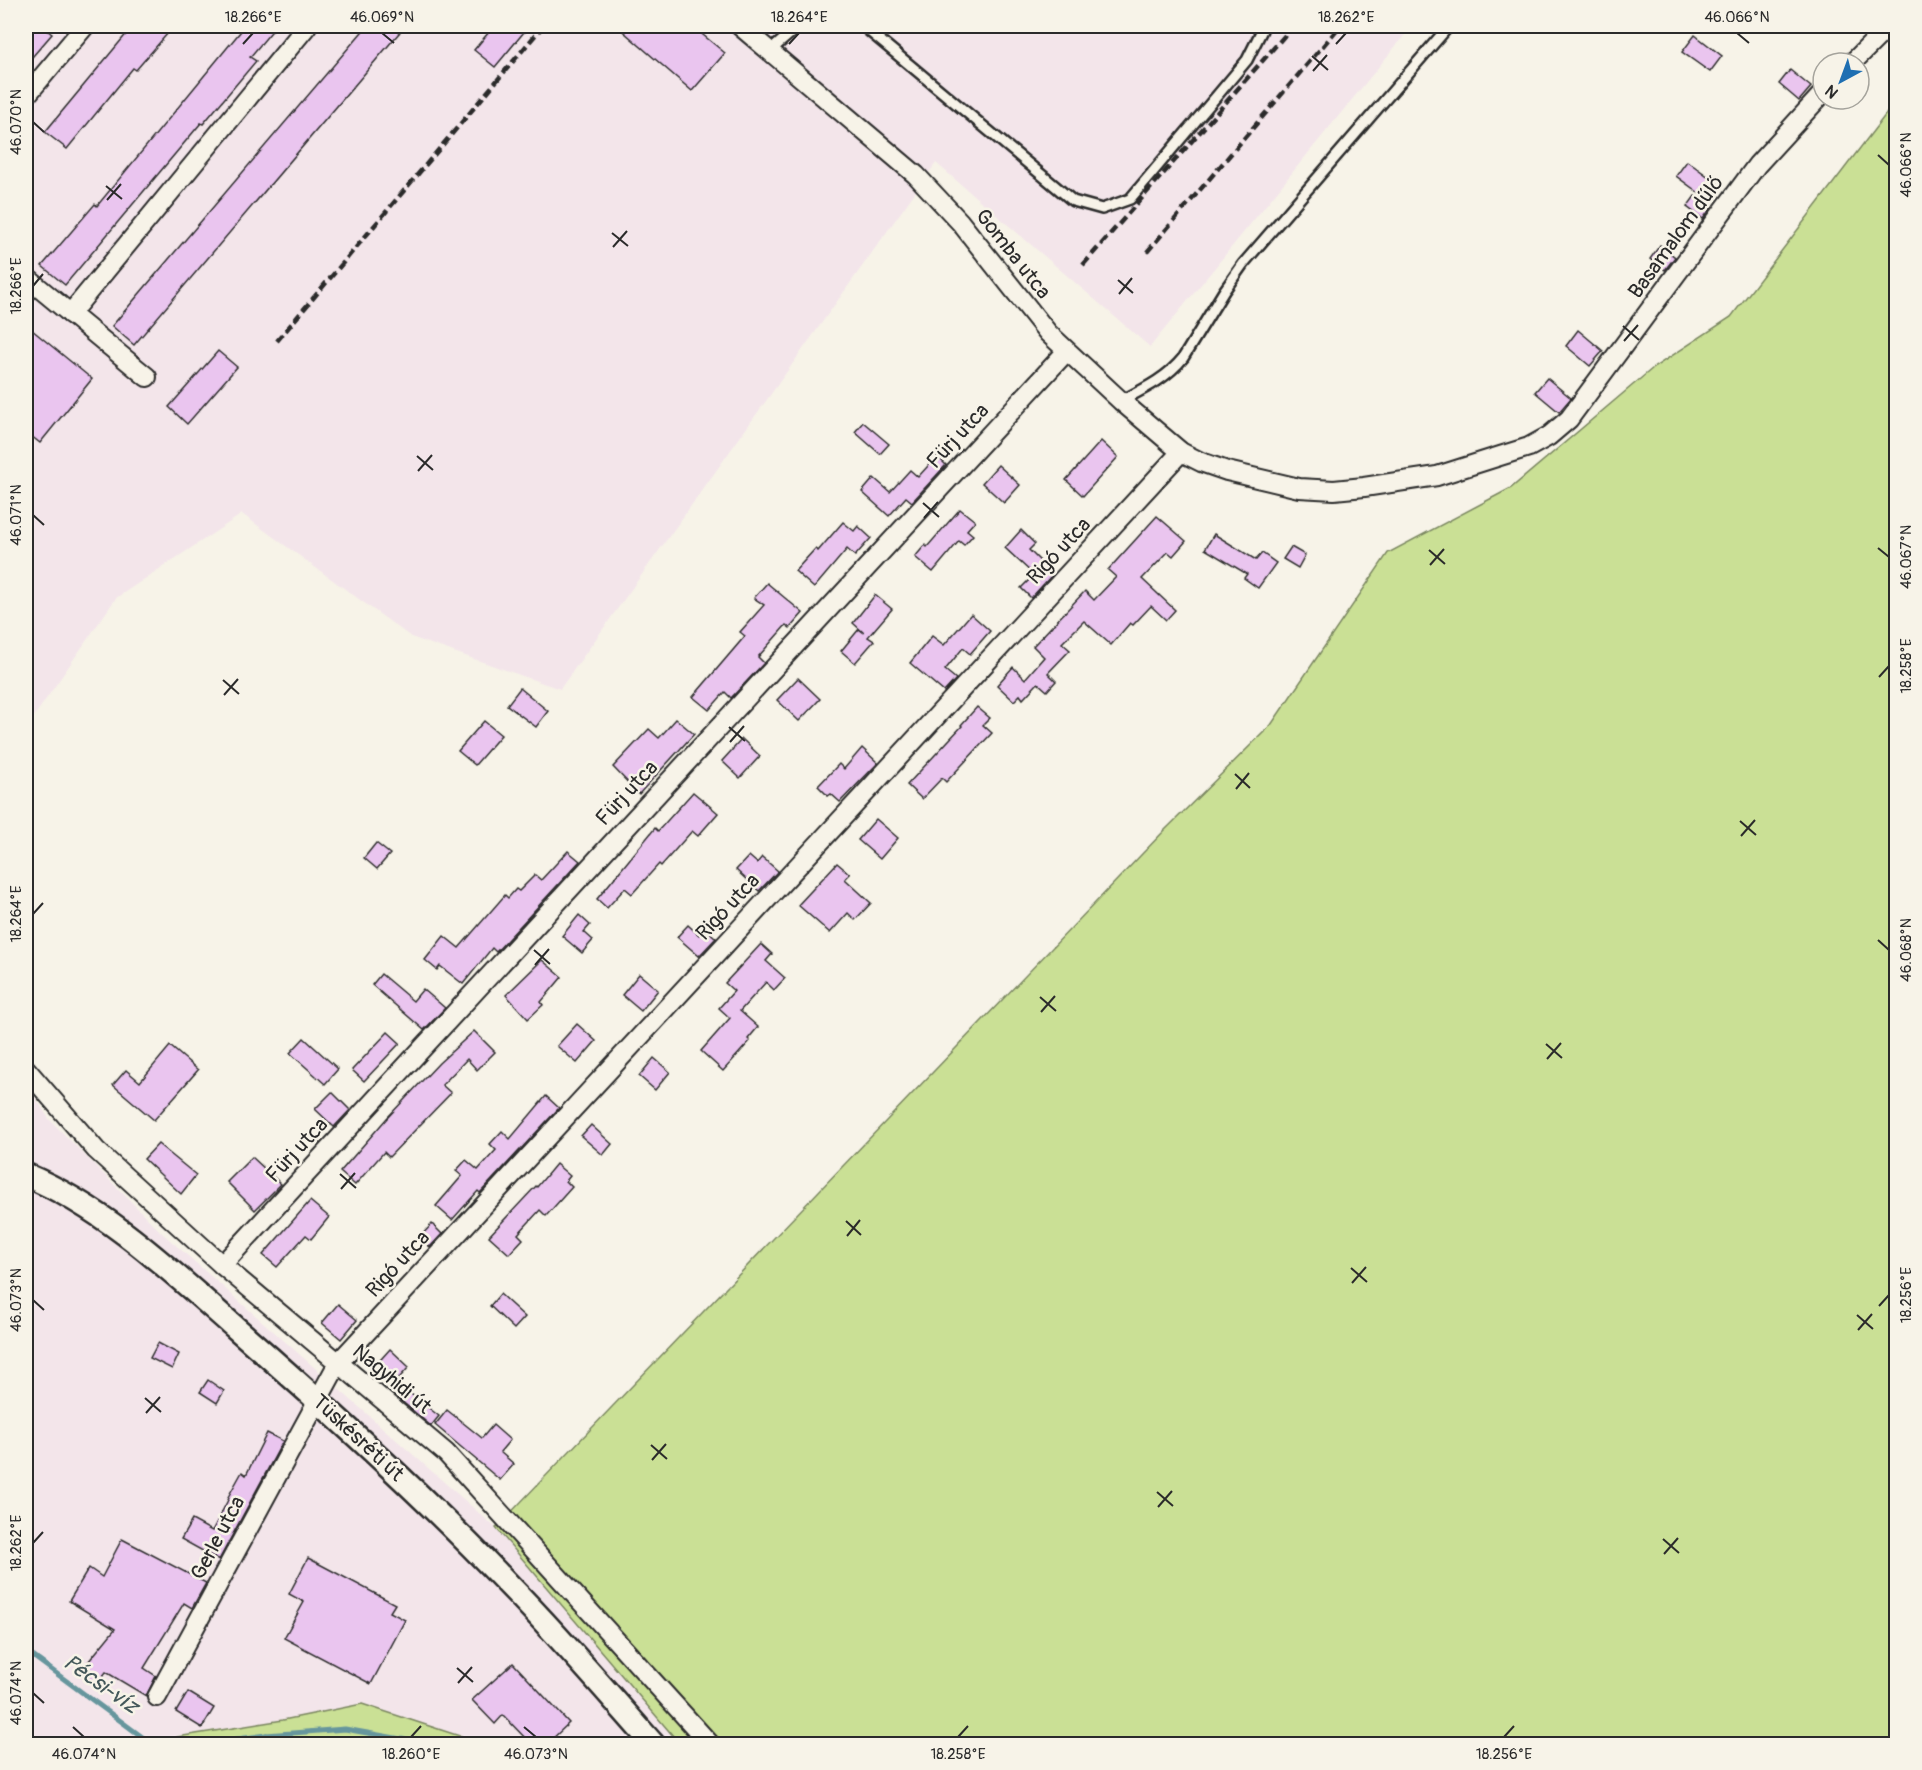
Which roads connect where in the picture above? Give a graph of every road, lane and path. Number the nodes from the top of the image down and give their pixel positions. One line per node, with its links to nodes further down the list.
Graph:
1 (85, 26): 11 (street)
2 (307, 26): 14 (street)
3 (740, 26): 9 (street, Gomba utca)
4 (799, 26): 9 (lane)
5 (863, 26): 6 (lane)
6 (1261, 26)
7 (1449, 26): 17 (lane)
8 (1889, 26): 10 (street)
9 (770, 51): 15 (street, Gomba utca)
10 (1864, 51)
11 (26, 96)
12 (1811, 106): 19 (street, Basamalom dűlő)
13 (26, 277): 14 (street)
14 (70, 314): 16 (street)
15 (1066, 352): 17 (street, Gomba utca); 22 (street, Fürj utca)
16 (147, 377)
17 (1121, 401): 18 (street, Gomba utca)
18 (1181, 452): 19 (street, Gomba utca); 23 (street, Rigó utca)
19 (1267, 481)
20 (26, 1069): 22 (street, Nagyhidi út)
21 (27, 1180): 24 (street, Tüskésréti út)
22 (222, 1264): 23 (street, Nagyhidi út)
23 (338, 1363): 24 (street, Rigó utca); 27 (street, Nagyhidi út)
24 (318, 1400): 25 (street, Gerle utca); 26 (street, Tüskésréti út)
25 (157, 1697)
26 (653, 1744)
27 (710, 1744)

